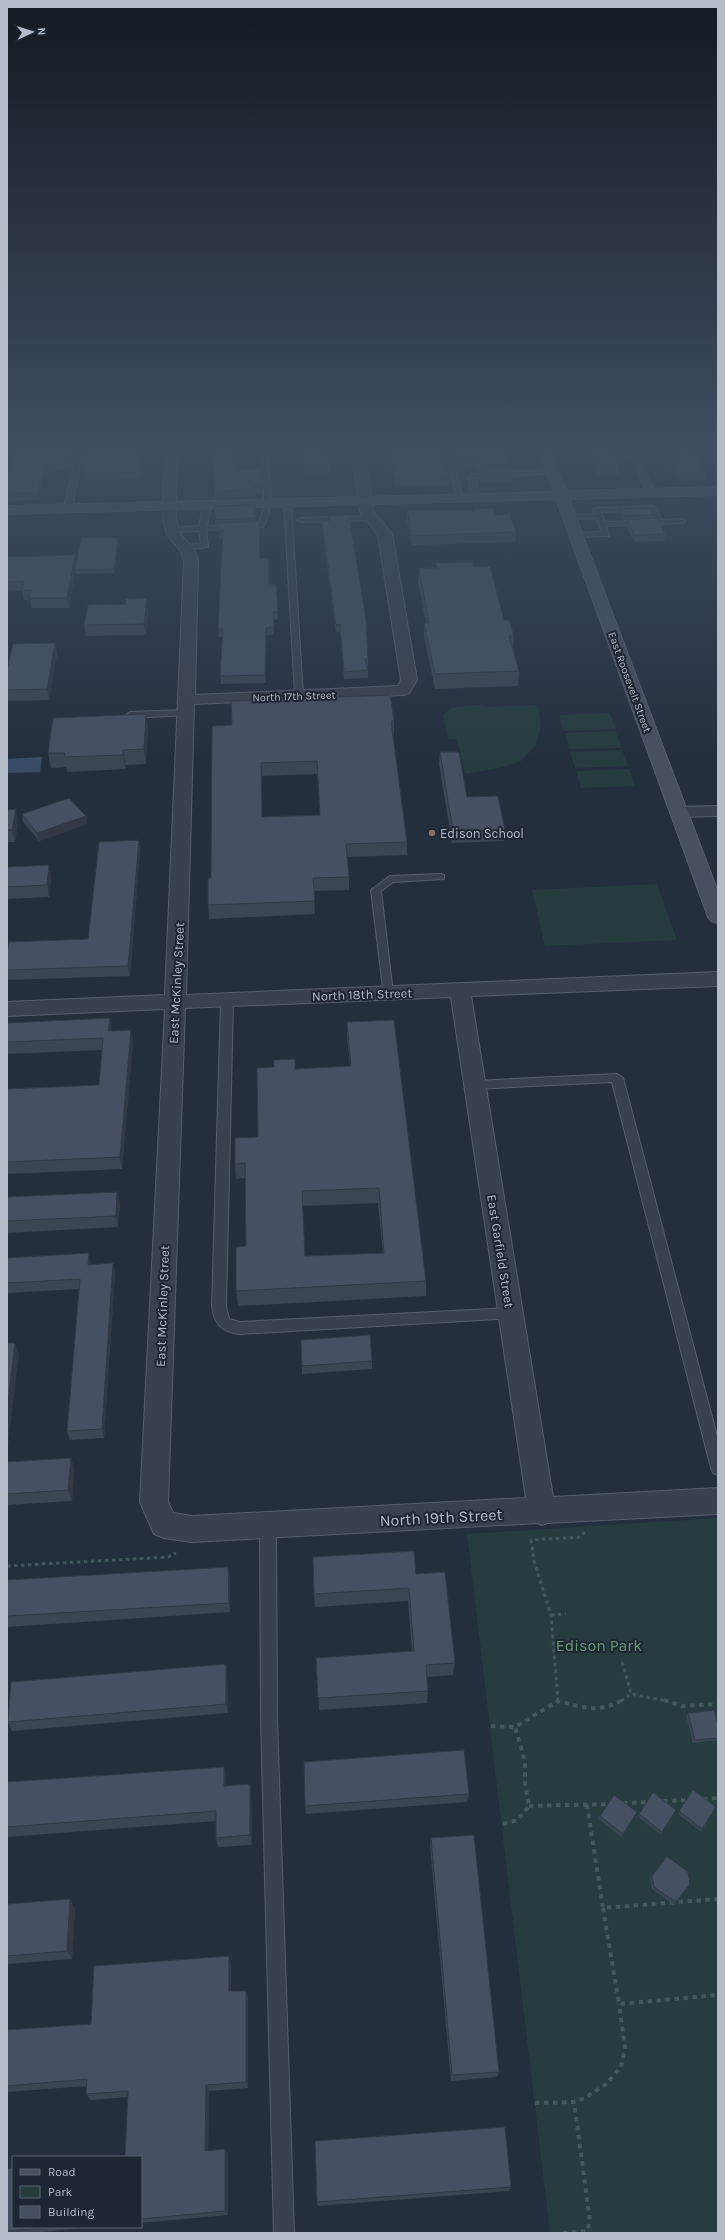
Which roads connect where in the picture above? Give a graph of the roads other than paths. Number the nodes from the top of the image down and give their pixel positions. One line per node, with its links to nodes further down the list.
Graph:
1 (188, 551): 6 (street, East McKinley Street)
2 (290, 551): 5 (lane)
3 (388, 551): 5 (street, North 17th Street)
4 (583, 551): 9 (street, East Roosevelt Street)
5 (299, 695): 6 (street, North 17th Street)
6 (185, 706): 7 (lane); 17 (street, East McKinley Street)
7 (119, 716)
8 (718, 811): 9 (street)
9 (679, 812): 11 (street, East Roosevelt Street)
10 (440, 877): 15 (lane)
11 (713, 889): 12 (street, East Roosevelt Street)
12 (718, 917)
13 (718, 979): 14 (street, North 18th Street)
14 (460, 990): 15 (street, North 18th Street); 19 (street, East Garfield Street)
15 (388, 993): 16 (street, North 18th Street)
16 (227, 1000): 17 (street, North 18th Street); 20 (lane)
17 (175, 1002): 18 (street, North 18th Street); 24 (street, East McKinley Street)
18 (7, 1010)
19 (475, 1085): 20 (street, East Garfield Street); 21 (lane)
20 (511, 1314): 23 (street, East Garfield Street)
21 (718, 1468)
22 (718, 1501): 23 (street, North 19th Street)
23 (542, 1512): 25 (street, North 19th Street)
24 (164, 1524): 25 (street, North 19th Street)
25 (268, 1526): 26 (lane)
26 (284, 2233)

